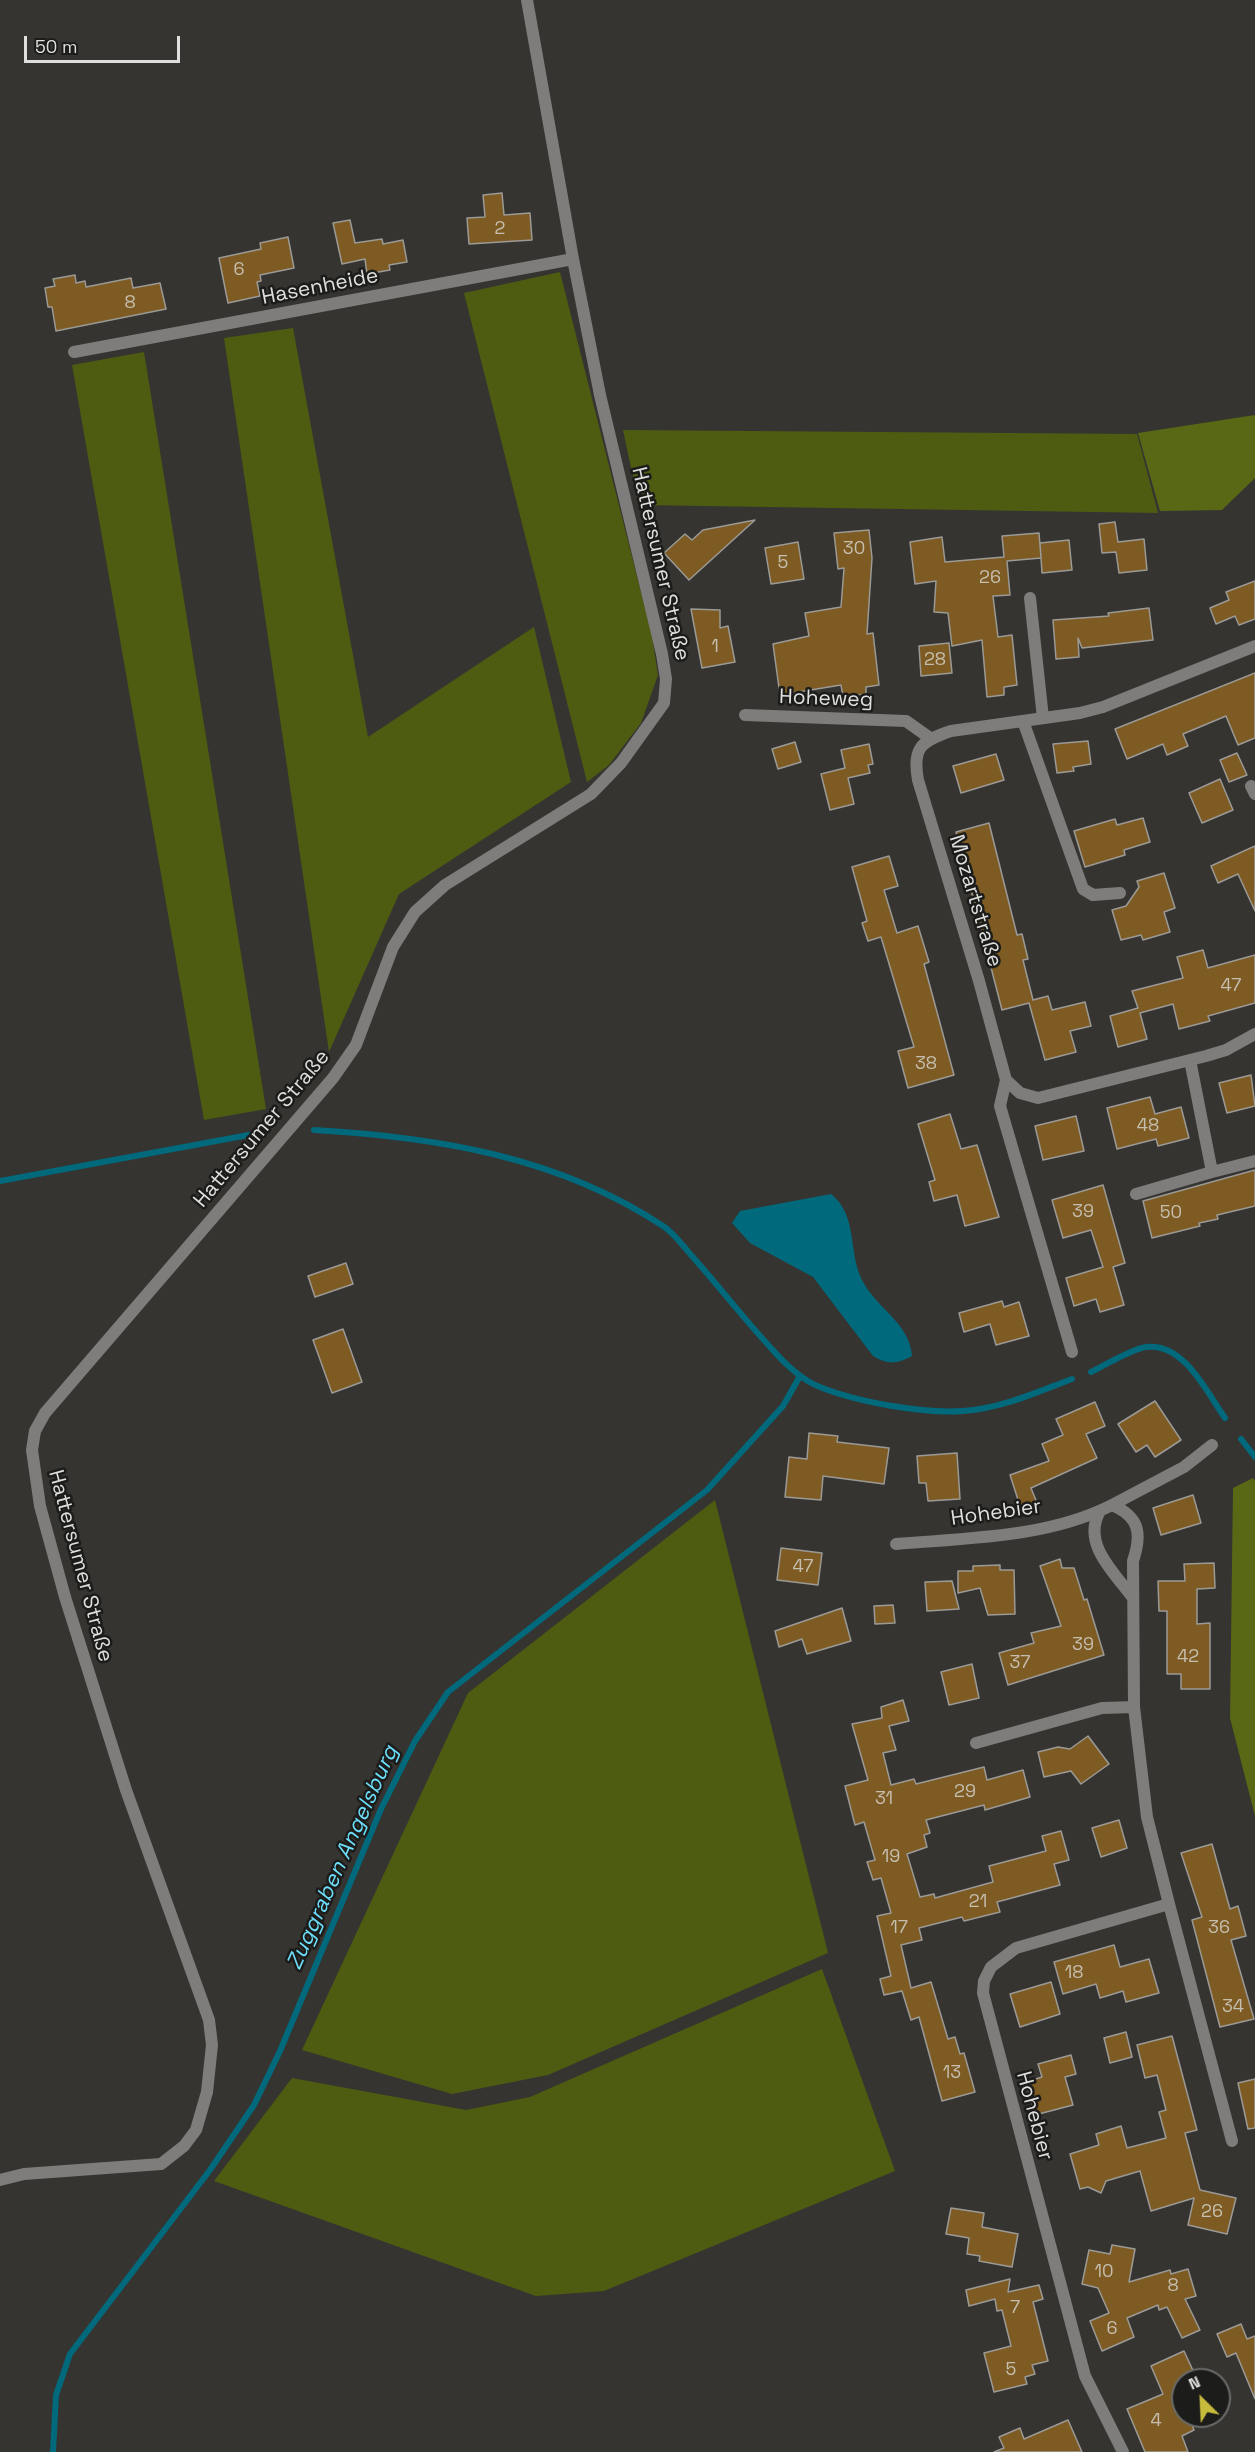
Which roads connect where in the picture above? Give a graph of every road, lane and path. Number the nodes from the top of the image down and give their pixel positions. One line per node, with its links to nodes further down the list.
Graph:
1 (527, 0): 2 (street, Hattersumer Straße)
2 (573, 259): 3 (street, Hasenheide); 27 (street, Hattersumer Straße)
3 (74, 352)
4 (1030, 598): 7 (street)
5 (1255, 646): 7 (street)
6 (746, 715): 9 (street, Hoheweg)
7 (1043, 718): 8 (street)
8 (1023, 721): 9 (street); 10 (street)
9 (930, 738): 13 (street, Mozartstraße)
10 (1120, 893)
11 (1255, 1034): 12 (street)
12 (1190, 1060): 13 (street); 15 (street)
13 (1006, 1080): 17 (street, Mozartstraße)
14 (1255, 1161): 15 (street)
15 (1212, 1172): 16 (street)
16 (1136, 1194)
17 (1072, 1352)
18 (1212, 1445): 19 (street, Hohebier)
19 (1112, 1505): 20 (street, Hohebier); 22 (street)
20 (1100, 1511): 21 (street, Hohebier); 22 (street)
21 (896, 1544)
22 (1134, 1598): 23 (street)
23 (1134, 1707): 24 (street); 25 (street)
24 (976, 1743)
25 (1169, 1904): 26 (street); 28 (street, Hohebier)
26 (1232, 2141)
27 (0, 2180)
28 (1123, 2452)

